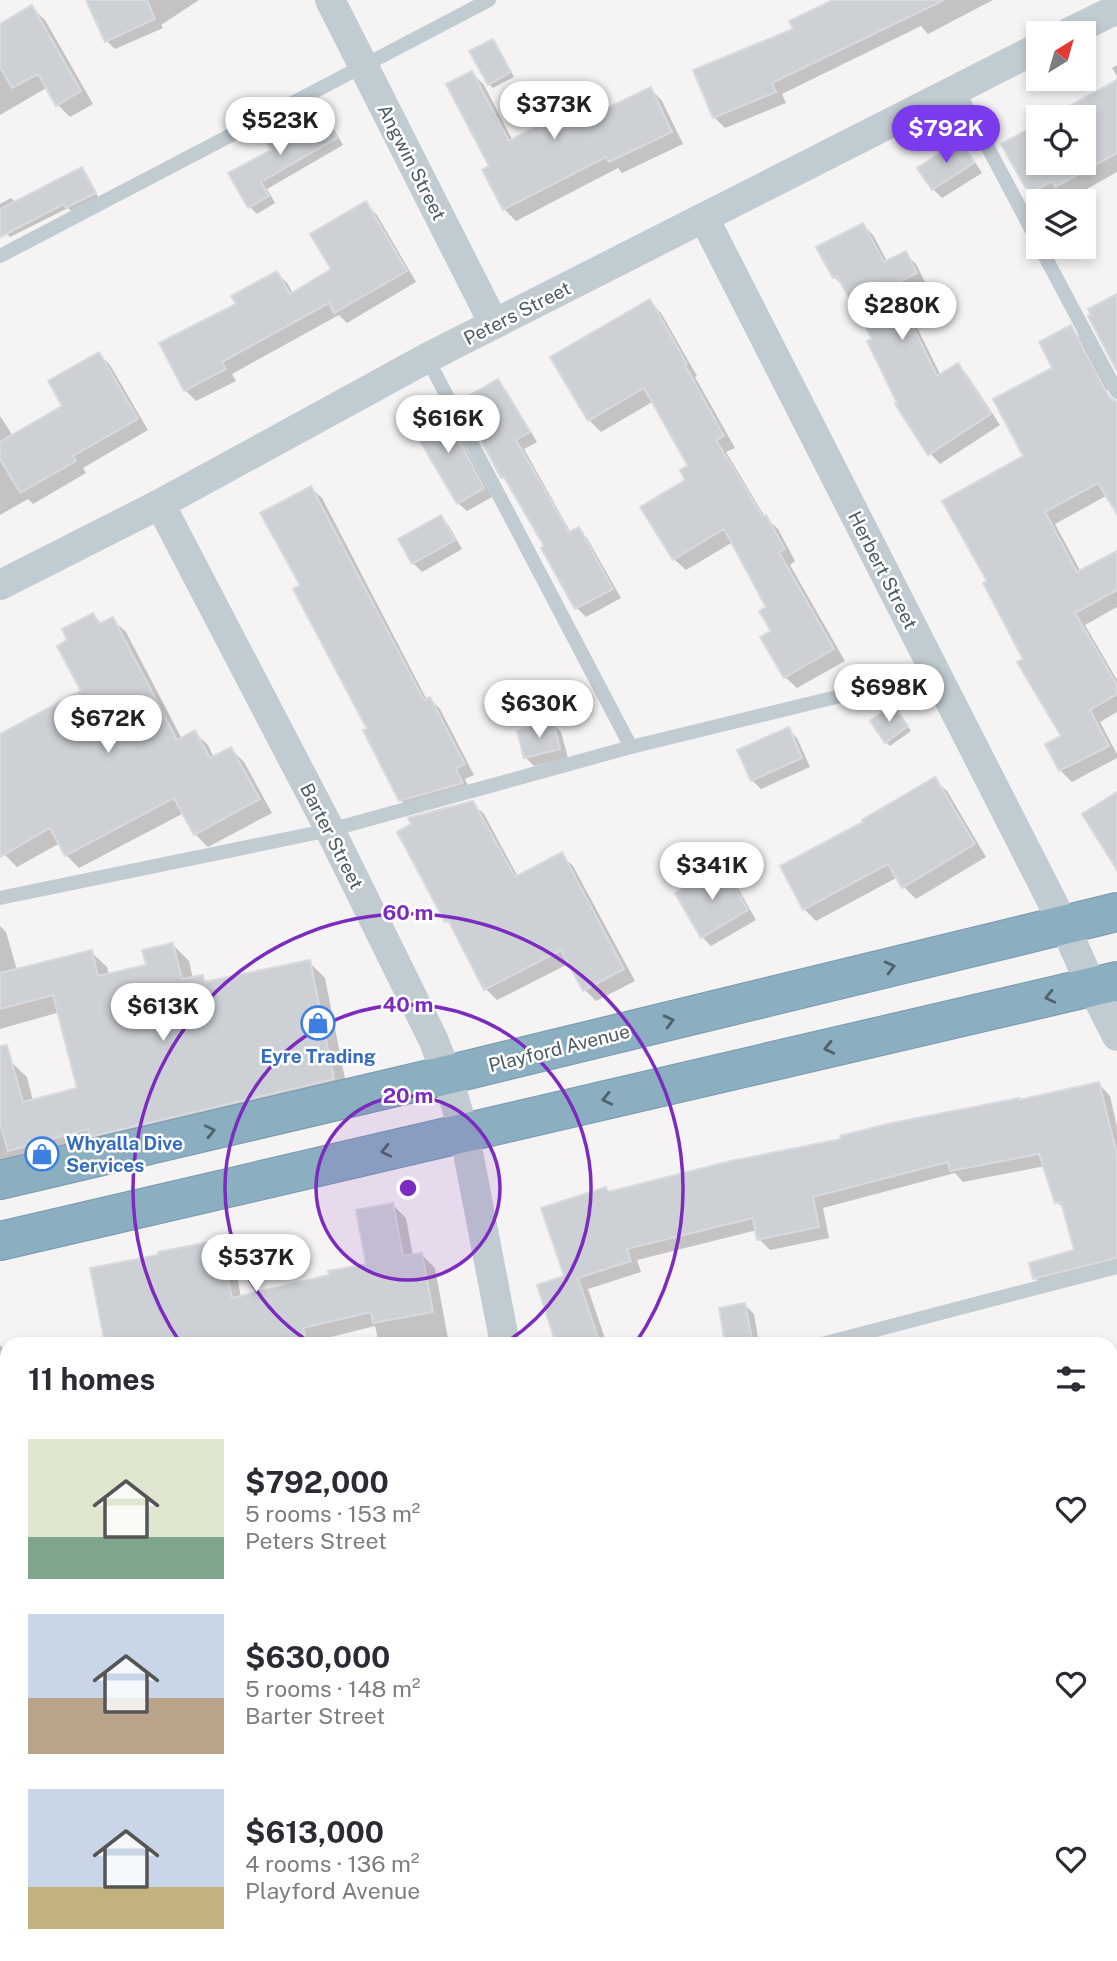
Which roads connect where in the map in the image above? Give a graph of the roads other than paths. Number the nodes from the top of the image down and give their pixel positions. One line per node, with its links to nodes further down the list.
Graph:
1 (330, 0): 6 (street, Angwin Street)
2 (489, 0): 6 (lane)
3 (1117, 9): 4 (street)
4 (1092, 21)
5 (1026, 54): 7 (street, Peters Street)
6 (363, 66): 10 (lane); 12 (street, Angwin Street)
7 (957, 89): 8 (street, Peters Street); 9 (lane)
8 (704, 218): 12 (street, Peters Street); 17 (street, Herbert Street)
9 (1026, 219)
10 (0, 256)
11 (1047, 259): 14 (lane)
12 (494, 324): 13 (street, Peters Street)
13 (427, 358): 15 (street, Peters Street); 18 (lane)
14 (1117, 392)
15 (160, 504): 16 (street, Peters Street); 19 (street, Barter Street)
16 (0, 585)
17 (935, 673): 18 (lane); 22 (street, Herbert Street)
18 (631, 747): 19 (lane)
19 (330, 830): 20 (lane); 25 (street, Barter Street)
20 (0, 898)
21 (1117, 912): 22 (highway, Playford Avenue)
22 (1063, 925): 23 (street, Herbert Street); 25 (highway, Playford Avenue, one-way to 22)
23 (1104, 984): 24 (street, Herbert Street); 26 (highway, one-way to 26)
24 (1117, 1036)
25 (447, 1075): 26 (street, Barter Street); 27 (highway, Playford Avenue, one-way to 25)
26 (464, 1132): 29 (highway, one-way to 29); 32 (street, Barter Street)
27 (82, 1161): 28 (highway, Playford Avenue); 29 (highway)
28 (0, 1180)
29 (98, 1218): 30 (highway)
30 (0, 1241)
31 (1117, 1267): 33 (lane)
32 (504, 1337)
33 (849, 1337)

